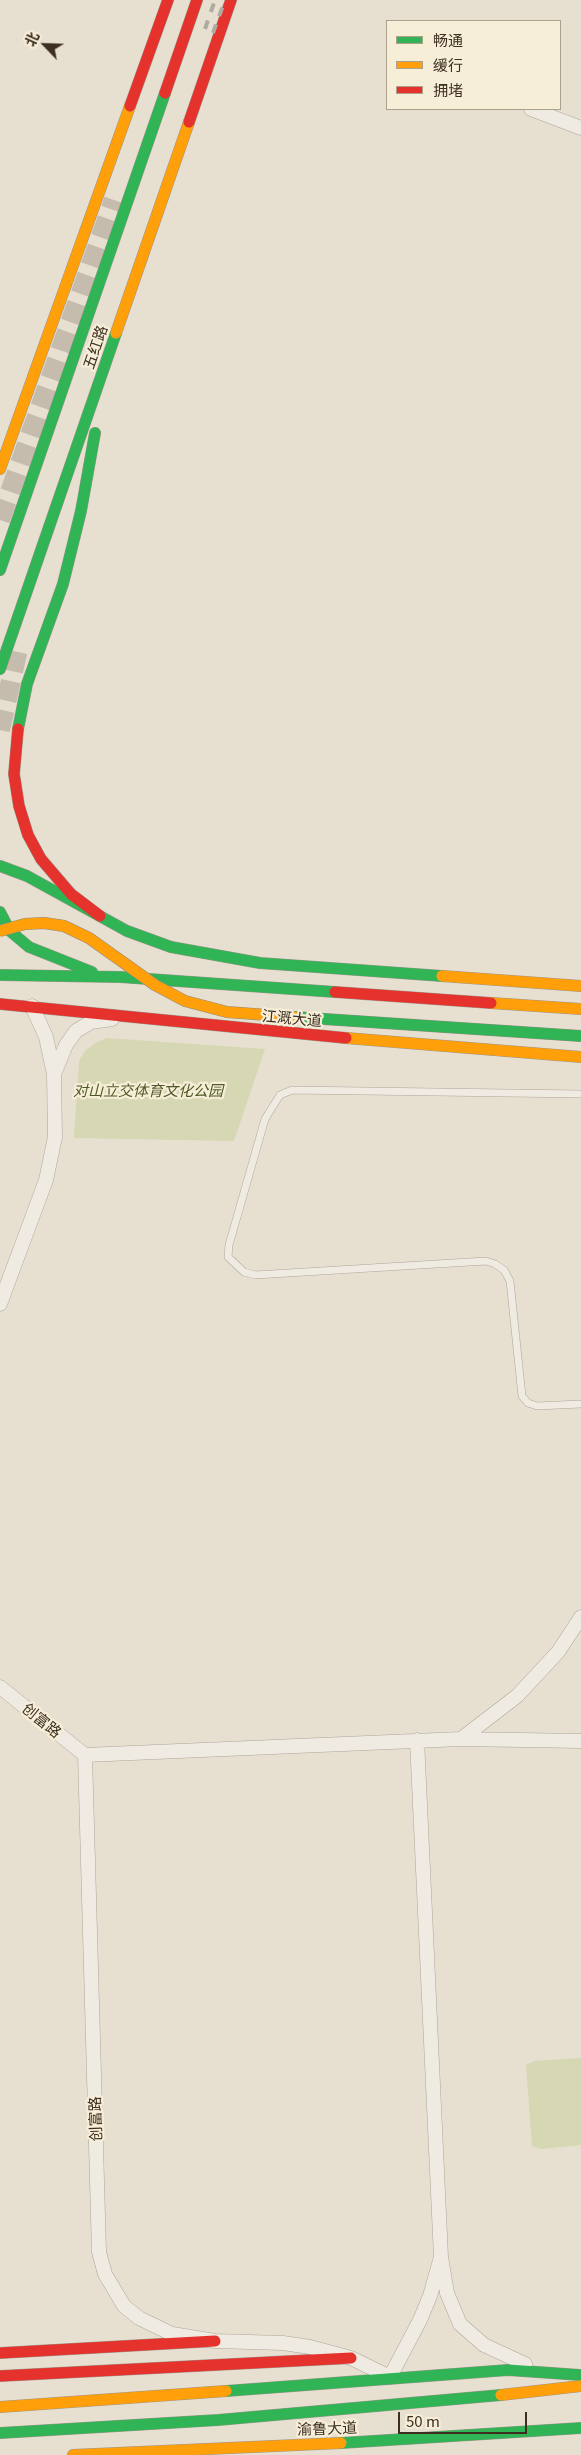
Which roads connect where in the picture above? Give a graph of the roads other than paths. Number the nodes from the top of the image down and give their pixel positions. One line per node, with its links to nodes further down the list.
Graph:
1 (168, 0): 11 (main road)
2 (186, 0): 6 (main road)
3 (197, 0): 6 (main road)
4 (231, 0): 7 (main road)
5 (240, 0): 7 (main road)
6 (184, 21): 12 (main road, 五红路)
7 (223, 36): 10 (main road, 五红路)
8 (534, 110): 9 (street)
9 (581, 128)
10 (109, 353): 13 (main road, 五红路); 16 (main road)
11 (0, 469)
12 (0, 570)
13 (0, 669)
14 (0, 866): 16 (main road)
15 (0, 912): 19 (main road)
16 (100, 916): 20 (main road)
17 (0, 931): 25 (main road, bridge)
18 (0, 975): 19 (main road, 江溉大道)
19 (108, 977): 23 (main road, 江溉大道)
20 (581, 986)
21 (0, 1004): 22 (main road, 江溉大道)
22 (32, 1006): 24 (main road, 江溉大道); 27 (street)
23 (581, 1009)
24 (128, 1016): 26 (main road, 江溉大道); 27 (street)
25 (581, 1036)
26 (581, 1057)
27 (54, 1074): 29 (street)
28 (581, 1094): 30 (lane)
29 (0, 1304)
30 (581, 1404)
31 (581, 1617): 33 (street)
32 (0, 1687): 36 (street, 创富路)
33 (461, 1739): 34 (street); 35 (street)
34 (417, 1740): 36 (street); 37 (street)
35 (581, 1741)
36 (85, 1755): 38 (street, 创富路)
37 (441, 2258): 41 (street); 44 (street)
38 (215, 2341): 39 (main road); 40 (street, 创富路)
39 (0, 2353)
40 (351, 2358): 42 (main road); 44 (street, 创富路)
41 (542, 2371): 43 (main road); 44 (main road)
42 (0, 2376)
43 (581, 2376)
44 (390, 2377): 46 (main road)
45 (581, 2386): 48 (main road)
46 (0, 2407)
47 (581, 2428): 49 (main road, 渝鲁大道)
48 (0, 2433)
49 (360, 2442): 50 (main road, 渝鲁大道); 51 (main road)
50 (73, 2455)
51 (302, 2455)

